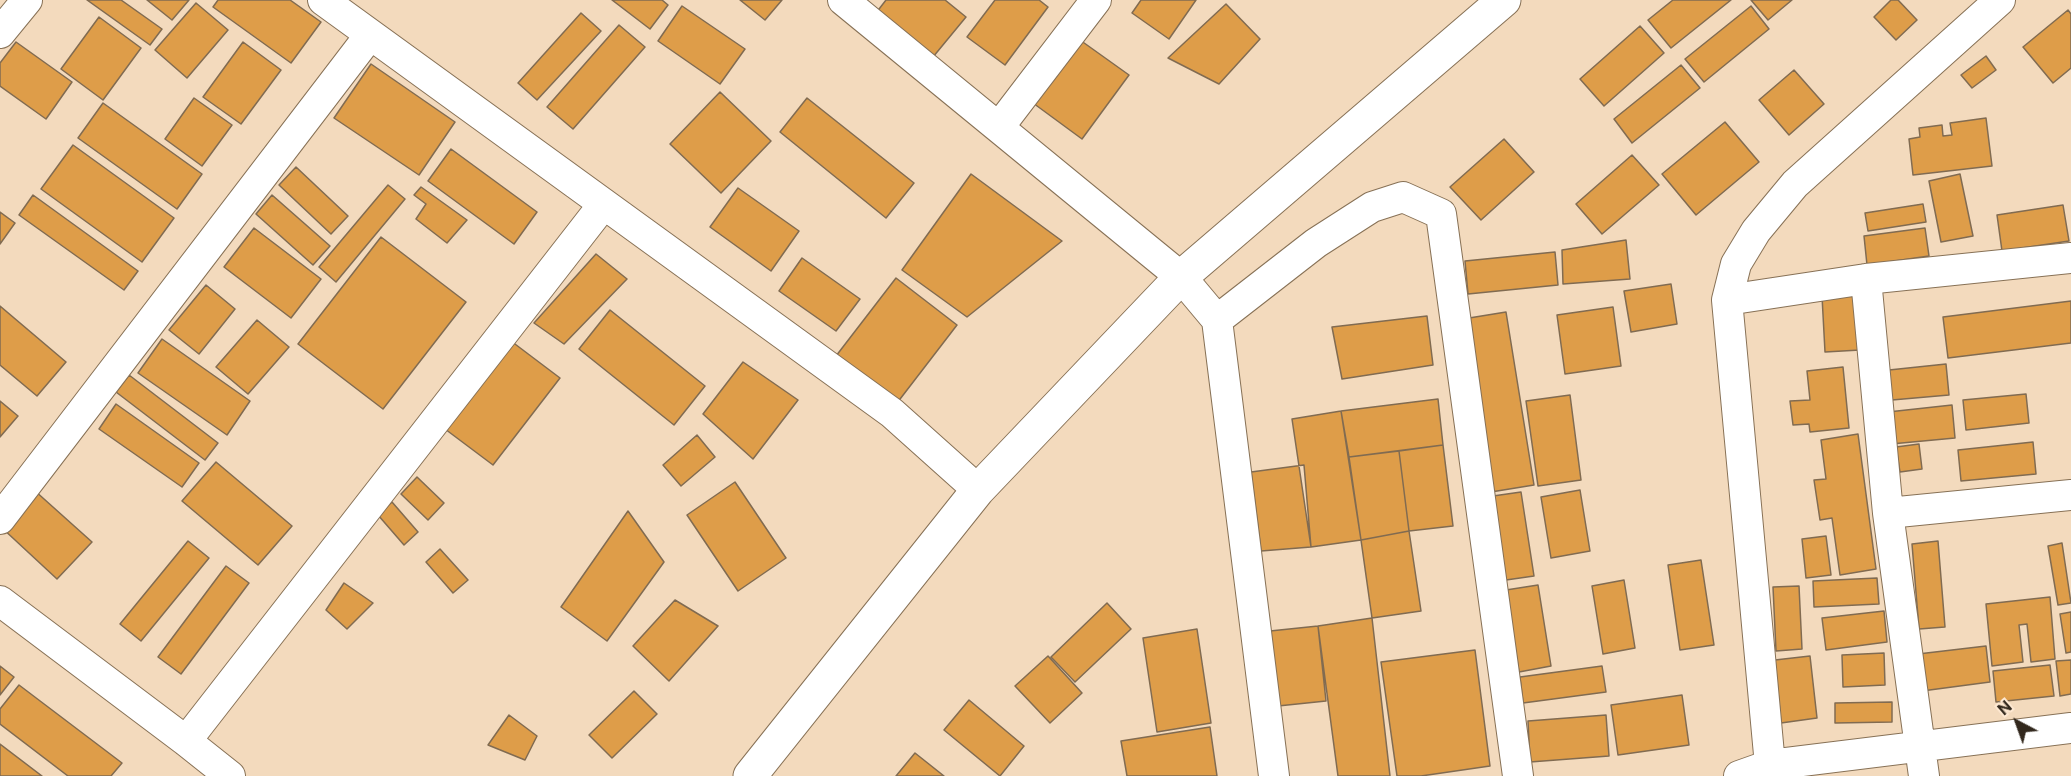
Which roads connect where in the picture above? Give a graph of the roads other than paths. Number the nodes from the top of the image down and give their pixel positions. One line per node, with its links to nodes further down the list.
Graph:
1 (27, 0): 7 (street)
2 (323, 0): 8 (street)
3 (843, 0): 9 (street)
4 (1096, 0): 9 (street)
5 (1504, 0): 12 (street)
6 (2000, 0): 14 (street)
7 (1, 29)
8 (370, 36): 10 (street); 19 (street)
9 (999, 127): 12 (street)
10 (603, 205): 16 (street); 22 (street)
11 (2071, 258): 13 (street)
12 (1181, 277): 15 (street); 16 (street)
13 (1866, 279): 14 (street); 18 (street)
14 (1727, 300): 24 (street)
15 (1217, 320): 27 (street); 28 (street)
16 (978, 490): 26 (street)
17 (2071, 495): 18 (street)
18 (1888, 513): 23 (street)
19 (0, 519)
20 (0, 601): 22 (street)
21 (2071, 728): 23 (street)
22 (186, 741): 25 (street)
23 (1919, 747): 24 (street); 30 (street)
24 (1770, 770): 29 (street)
25 (230, 776)
26 (750, 776)
27 (1274, 776)
28 (1518, 776)
29 (1739, 776)
30 (1924, 776)

